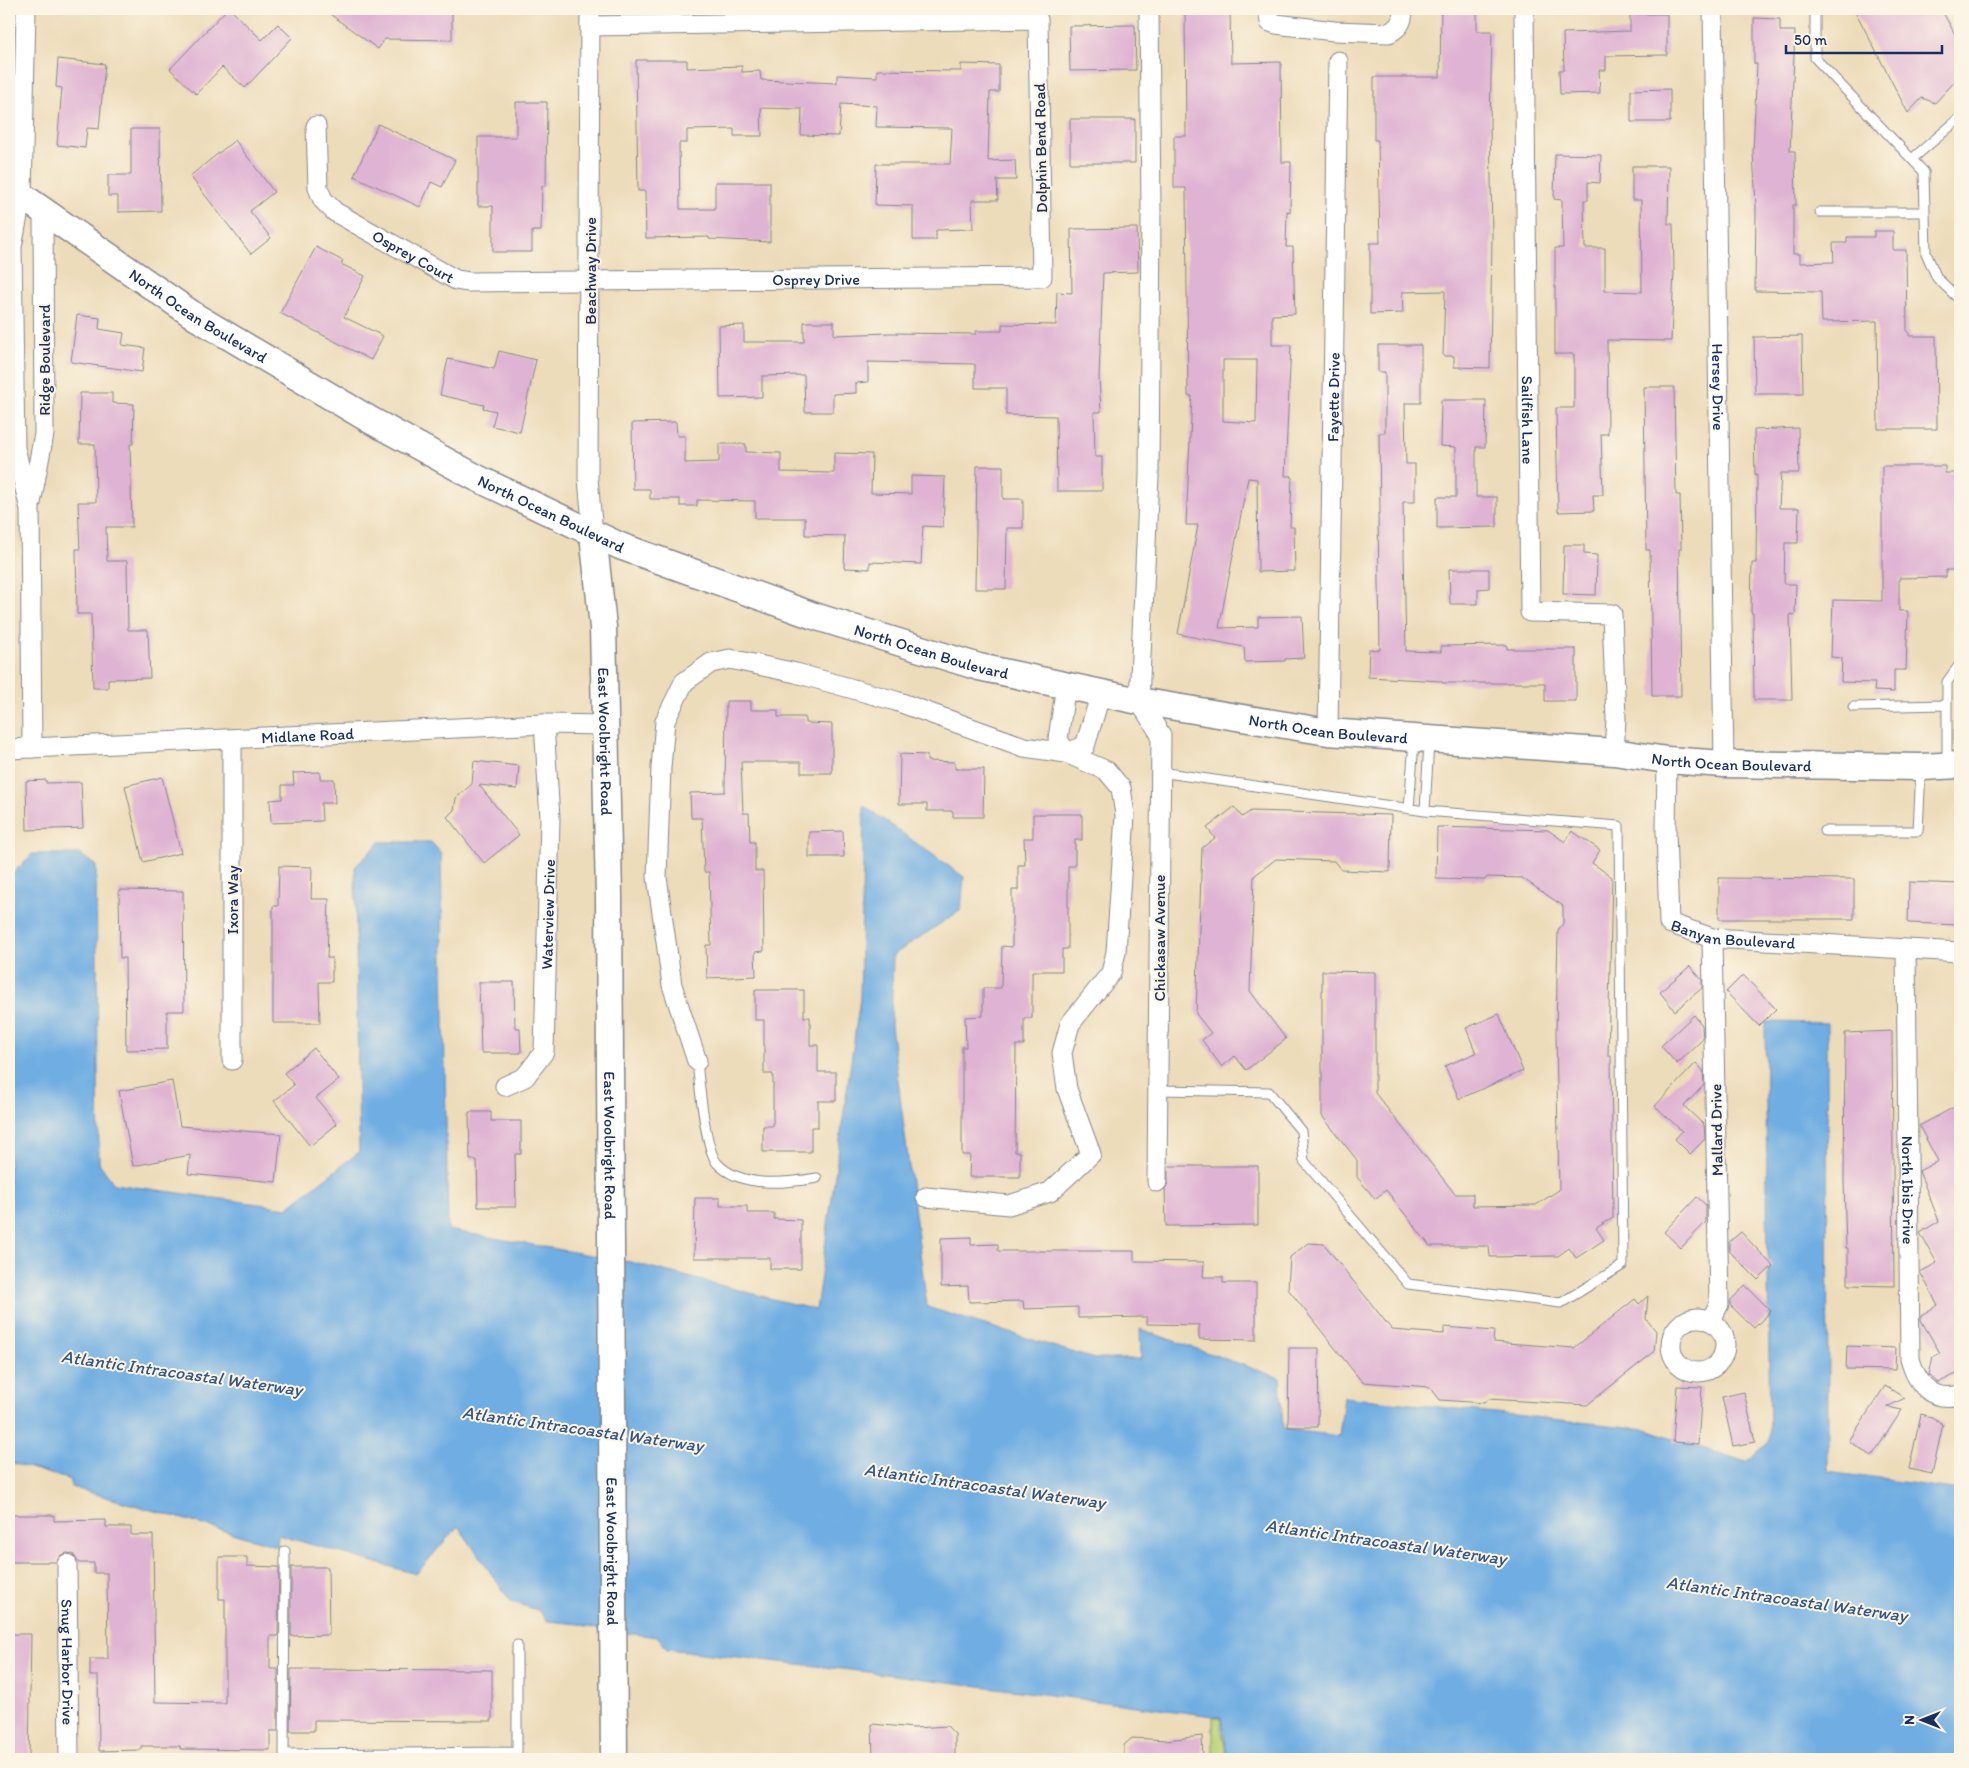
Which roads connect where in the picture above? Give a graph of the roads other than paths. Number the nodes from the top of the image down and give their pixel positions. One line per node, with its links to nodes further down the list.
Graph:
1 (26, 9): 13 (street, Ridge Boulevard)
2 (1149, 9): 25 (street)
3 (1268, 9): 4 (street)
4 (1403, 9)
5 (1524, 9): 35 (street, Sailfish Lane)
6 (1714, 9): 38 (street, Hersey Drive)
7 (1815, 9): 12 (lane)
8 (590, 18): 17 (street, Dolphin Bend Road); 18 (street, Beachway Drive)
9 (1338, 61): 30 (street, Fayette Drive)
10 (1960, 118): 12 (lane)
11 (316, 126): 18 (street, Osprey Court)
12 (1912, 159): 16 (lane)
13 (15, 191): 14 (main road, North Ocean Boulevard); 20 (street, Ridge Boulevard)
14 (43, 210): 20 (street, Ridge Boulevard); 21 (main road, North Ocean Boulevard)
15 (1820, 212): 16 (lane)
16 (1925, 212): 19 (lane)
17 (1042, 277): 18 (street, Osprey Drive)
18 (590, 282): 21 (street, Beachway Drive)
19 (1960, 300)
20 (30, 509): 33 (street, Ridge Boulevard)
21 (593, 534): 23 (main road, North Ocean Boulevard); 29 (main road, East Woolbright Road)
22 (1960, 664): 26 (lane)
23 (1066, 685): 24 (main road, North Ocean Boulevard); 36 (street)
24 (1101, 693): 25 (main road, North Ocean Boulevard); 36 (street)
25 (1139, 701): 30 (main road, North Ocean Boulevard); 41 (street, Chickasaw Avenue)
26 (1947, 706): 27 (lane); 39 (lane)
27 (1853, 707)
28 (544, 724): 29 (street, Midlane Road); 32 (street, Midlane Road); 50 (street, Waterview Drive)
29 (606, 725): 63 (main road, East Woolbright Road)
30 (1328, 732): 31 (main road, North Ocean Boulevard)
31 (1422, 739): 35 (main road, North Ocean Boulevard); 42 (lane); 43 (lane)
32 (232, 740): 33 (street, Midlane Road); 48 (street, Ixora Way)
33 (32, 748): 34 (street, Midlane Road)
34 (9, 749)
35 (1614, 752): 37 (main road, North Ocean Boulevard)
36 (1066, 753): 49 (street); 54 (street)
37 (1667, 760): 38 (main road, North Ocean Boulevard); 45 (street, Banyan Boulevard)
38 (1724, 764): 40 (main road, North Ocean Boulevard)
39 (1954, 764): 40 (main road, North Ocean Boulevard)
40 (1921, 767): 44 (lane)
41 (1160, 772): 42 (lane); 51 (street, Chickasaw Avenue)
42 (1409, 809): 43 (lane)
43 (1425, 811): 51 (lane)
44 (1824, 830)
45 (1712, 938): 46 (street, Banyan Boulevard); 55 (street, Mallard Drive)
46 (1906, 950): 47 (street, Banyan Boulevard); 56 (street, North Ibis Drive)
47 (1960, 952)
48 (232, 1060)
49 (697, 1061): 52 (lane)
50 (506, 1086)
51 (1158, 1090): 53 (street, Chickasaw Avenue)
52 (817, 1178)
53 (1157, 1182)
54 (926, 1197)
55 (1710, 1320)
56 (1960, 1395)
57 (285, 1551): 61 (lane)
58 (67, 1564): 62 (street, Snug Harbor Drive)
59 (517, 1645): 60 (lane)
60 (517, 1755): 61 (lane)
61 (284, 1756)
62 (69, 1759)
63 (614, 1759)

